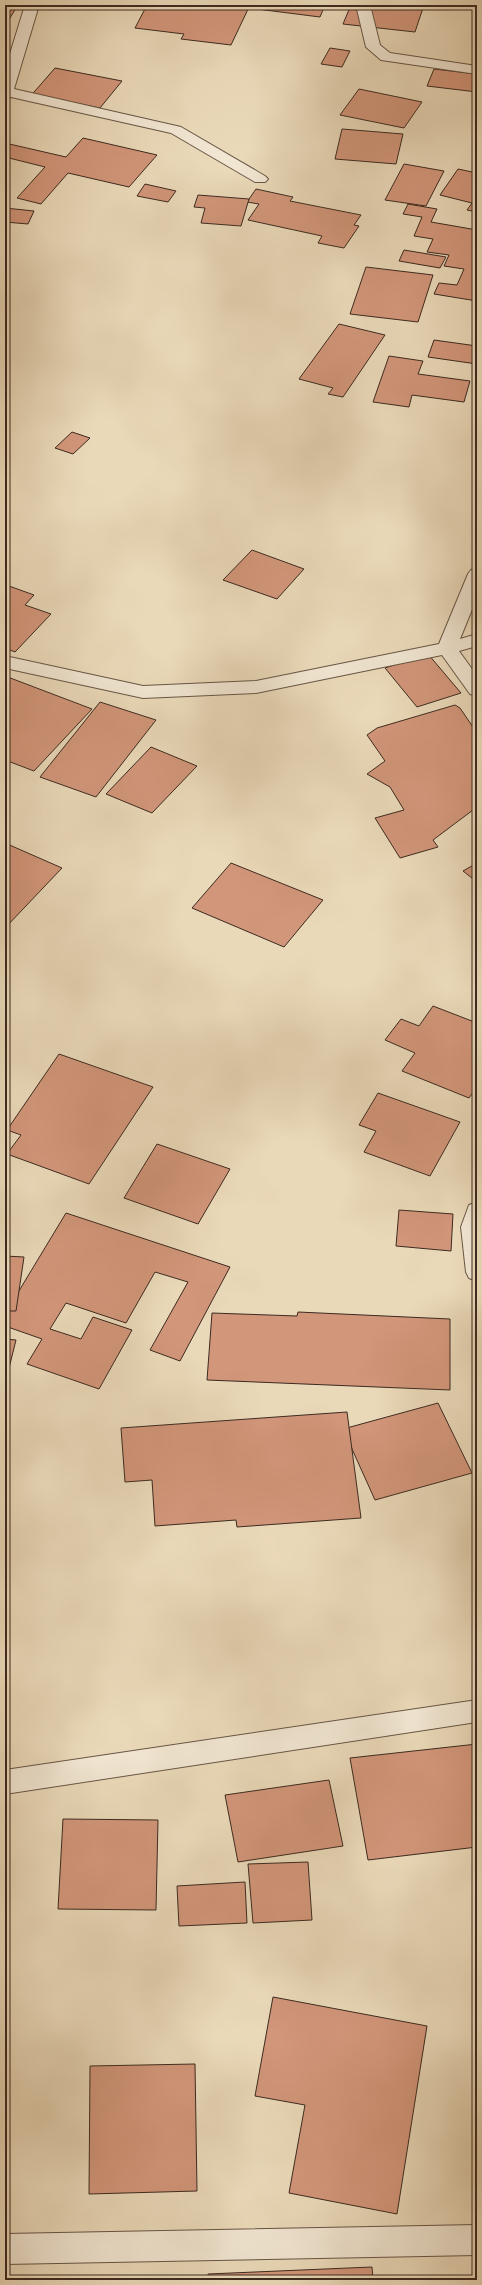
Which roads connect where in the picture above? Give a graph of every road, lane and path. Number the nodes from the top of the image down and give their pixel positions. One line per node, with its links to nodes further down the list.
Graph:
1 (32, 5): 4 (street)
2 (363, 5): 3 (street)
3 (477, 70)
4 (6, 94): 5 (street)
5 (260, 179)
6 (477, 574): 8 (street)
7 (477, 640): 8 (street)
8 (447, 648): 9 (street); 10 (street)
9 (5, 662)
10 (477, 690)
11 (477, 1211): 12 (street)
12 (477, 1272)
13 (477, 1711): 14 (street)
14 (5, 1782)
15 (477, 2240): 16 (street)
16 (5, 2249)

